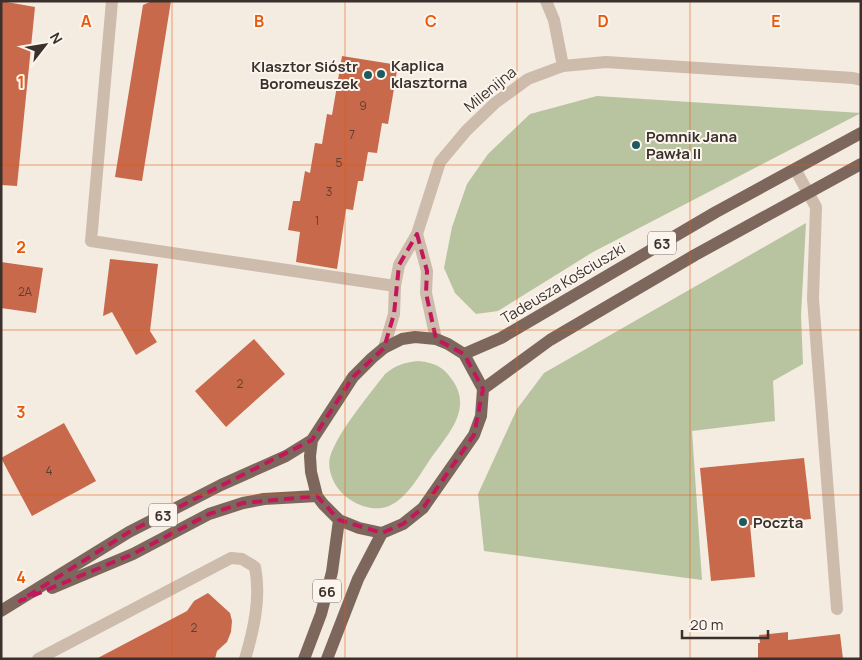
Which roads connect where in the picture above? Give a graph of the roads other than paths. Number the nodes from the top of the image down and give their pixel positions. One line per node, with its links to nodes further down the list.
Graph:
1 (112, 1): 10 (street)
2 (546, 1): 3 (street)
3 (563, 66): 4 (street, Milenijna); 9 (street, Milenijna)
4 (861, 80)
5 (861, 133): 7 (main road, Tadeusza Kościuszki / 63)
6 (861, 164): 8 (main road, 63)
7 (795, 169): 8 (street); 13 (main road, Tadeusza Kościuszki / 63)
8 (808, 192): 14 (main road, 63); 20 (street)
9 (417, 234): 10 (street, Milenijna); 11 (street)
10 (395, 286): 12 (street, Milenijna)
11 (436, 339): 12 (main road, 63); 13 (main road, 63)
12 (384, 348): 15 (main road, 63)
13 (464, 354): 14 (main road)
14 (483, 389): 18 (main road)
15 (312, 440): 16 (main road, 63); 19 (main road, 63)
16 (317, 496): 17 (main road, 63); 19 (main road, 63)
17 (339, 520): 18 (main road, 63); 24 (main road, 66)
18 (382, 533): 25 (main road, 66)
19 (20, 601): 21 (main road, 63)
20 (837, 609)
21 (1, 611)
22 (38, 659): 23 (street)
23 (245, 659)
24 (304, 659)
25 (327, 659)

